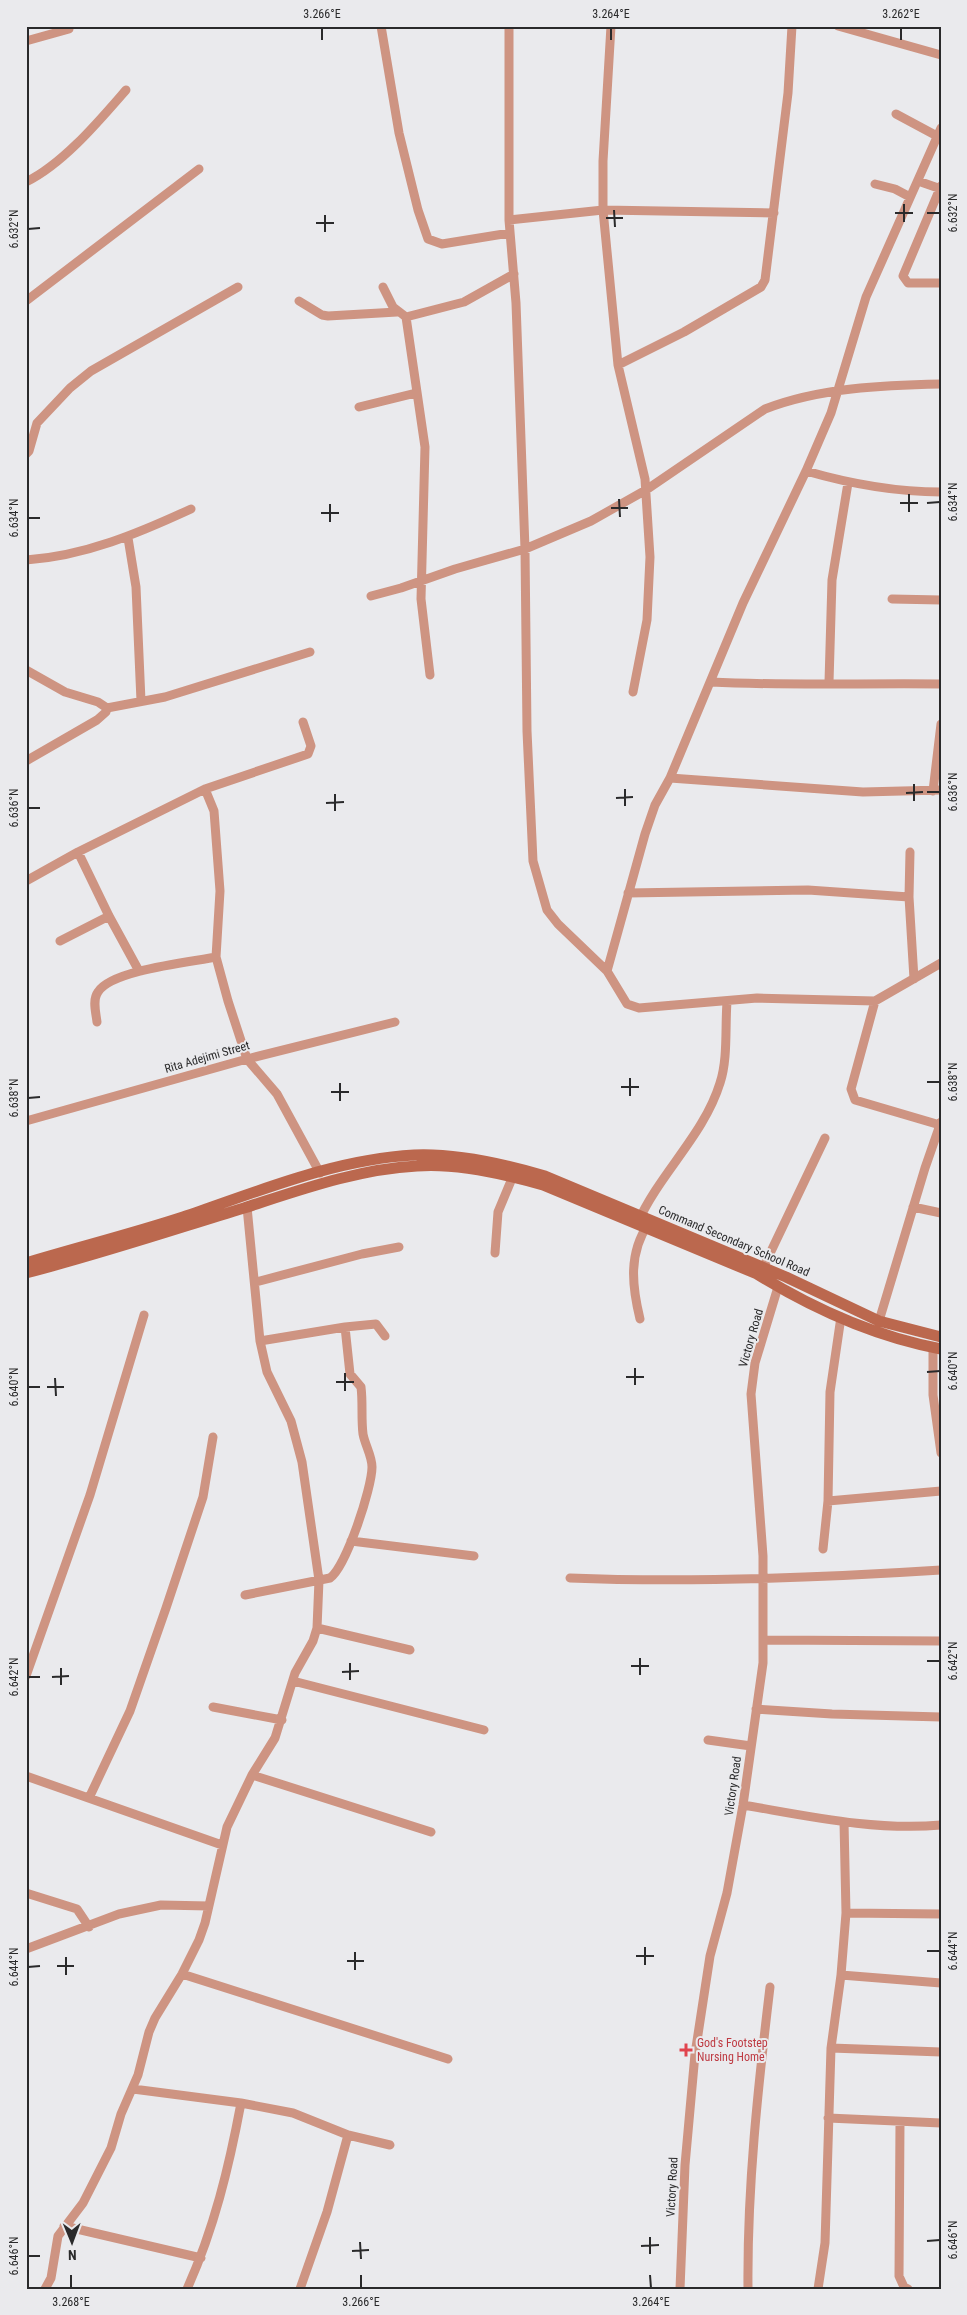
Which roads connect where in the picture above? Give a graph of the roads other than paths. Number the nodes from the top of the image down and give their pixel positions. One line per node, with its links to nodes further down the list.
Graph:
1 (381, 26): 21 (street)
2 (508, 26): 20 (street)
3 (611, 26): 18 (street)
4 (792, 26): 19 (street)
5 (838, 26): 8 (street)
6 (69, 29): 7 (street)
7 (26, 41)
8 (941, 54)
9 (126, 90): 14 (street)
10 (896, 114): 11 (street)
11 (939, 132): 13 (street)
12 (199, 169): 26 (street)
13 (918, 181): 16 (street); 17 (street)
14 (26, 182)
15 (875, 184): 17 (street)
16 (940, 188): 23 (street)
17 (910, 198): 32 (street)
18 (603, 210): 19 (street); 20 (street); 30 (street)
19 (774, 213): 30 (street)
20 (509, 220): 21 (street)
21 (510, 233): 22 (street)
22 (514, 274): 29 (street); 42 (street)
23 (941, 282)
24 (238, 287): 35 (street)
25 (383, 287): 28 (street)
26 (27, 299)
27 (299, 300): 28 (street)
28 (397, 312): 29 (street)
29 (406, 317): 33 (street)
30 (618, 365): 38 (street)
31 (941, 384): 32 (street)
32 (838, 392): 36 (street); 38 (street)
33 (416, 393): 34 (street); 44 (street)
34 (359, 407)
35 (26, 454)
36 (806, 471): 37 (street); 51 (street)
37 (848, 483): 39 (street); 52 (street)
38 (646, 490): 42 (street); 54 (street)
39 (941, 492)
40 (191, 509): 41 (street)
41 (128, 538): 43 (street); 55 (street)
42 (525, 549): 44 (street); 73 (street)
43 (26, 560)
44 (422, 582): 45 (street); 50 (street)
45 (371, 596)
46 (892, 599): 47 (street)
47 (941, 600)
48 (310, 652): 55 (street)
49 (26, 670): 56 (street)
50 (430, 675)
51 (711, 682): 52 (street); 60 (street)
52 (829, 682): 53 (street)
53 (941, 684)
54 (633, 692)
55 (141, 701): 56 (street)
56 (107, 708): 59 (street)
57 (303, 722): 61 (street)
58 (941, 724): 62 (street)
59 (26, 761)
60 (670, 778): 62 (street); 66 (street)
61 (205, 789): 63 (street); 70 (street)
62 (937, 790)
63 (78, 852): 65 (street); 68 (street)
64 (910, 852): 67 (street)
65 (26, 881)
66 (628, 893): 67 (street); 73 (street)
67 (909, 897): 74 (street)
68 (109, 916): 69 (street); 72 (street)
69 (60, 942)
70 (216, 957): 72 (street); 79 (street)
71 (941, 963): 74 (street)
72 (140, 971): 77 (street)
73 (607, 971): 76 (street)
74 (914, 979): 75 (street)
75 (875, 1000): 76 (street); 81 (street)
76 (728, 1002): 90 (street)
77 (97, 1022)
78 (395, 1022): 79 (street, Rita Adejimi Street)
79 (247, 1059): 80 (street, Rita Adejimi Street); 84 (street)
80 (26, 1121)
81 (940, 1124): 88 (street)
82 (825, 1138): 94 (street)
83 (515, 1172): 84 (main road); 85 (main road, Command Secondary School Road); 85 (main road, Command Secondary School Road); 86 (main road); 92 (street)
84 (320, 1173): 86 (main road)
85 (544, 1181): 90 (main road, Command Secondary School Road)
86 (261, 1196): 87 (main road); 93 (main road)
87 (247, 1207): 95 (main road); 96 (street)
88 (913, 1207): 89 (street); 101 (street)
89 (941, 1213)
90 (643, 1222): 94 (main road, Command Secondary School Road); 97 (main road, Command Secondary School Road); 100 (street)
91 (399, 1247): 96 (street)
92 (495, 1253)
93 (26, 1263)
94 (763, 1268): 101 (main road, Command Secondary School Road)
95 (26, 1273)
96 (256, 1282): 105 (street)
97 (778, 1287): 99 (main road, Command Secondary School Road); 117 (street, Victory Road)
98 (144, 1315): 123 (street)
99 (841, 1317): 106 (main road, Command Secondary School Road); 110 (street)
100 (640, 1319)
101 (880, 1321): 104 (main road, Command Secondary School Road)
102 (345, 1327): 103 (street); 105 (street); 111 (street)
103 (385, 1336)
104 (941, 1337)
105 (260, 1341): 116 (street)
106 (937, 1348): 108 (street)
107 (213, 1436): 134 (street)
108 (941, 1453)
109 (941, 1491): 110 (street)
110 (828, 1501): 112 (street)
111 (351, 1541): 113 (street); 116 (street)
112 (823, 1549)
113 (474, 1556)
114 (941, 1570): 117 (street)
115 (570, 1578): 117 (street)
116 (319, 1580): 118 (street); 119 (street)
117 (763, 1580): 120 (street, Victory Road)
118 (245, 1594)
119 (316, 1628): 122 (street); 124 (street)
120 (764, 1640): 121 (street); 126 (street, Victory Road)
121 (941, 1641)
122 (410, 1650)
123 (26, 1676)
124 (292, 1681): 128 (street); 129 (street)
125 (213, 1707): 128 (street)
126 (756, 1709): 127 (street); 131 (street, Victory Road)
127 (941, 1717)
128 (282, 1720): 132 (street)
129 (484, 1730)
130 (708, 1740): 131 (street)
131 (751, 1746): 135 (street, Victory Road)
132 (252, 1775): 138 (street); 139 (street)
133 (26, 1776): 134 (street)
134 (89, 1798): 139 (street)
135 (743, 1805): 136 (street); 165 (street, Victory Road)
136 (844, 1822): 137 (street); 142 (street)
137 (941, 1825)
138 (431, 1832)
139 (222, 1845): 141 (street)
140 (26, 1893): 144 (street)
141 (209, 1906): 144 (street); 146 (street)
142 (846, 1913): 143 (street); 147 (street)
143 (941, 1914)
144 (89, 1927): 145 (street)
145 (26, 1949)
146 (182, 1974): 152 (street); 153 (street)
147 (841, 1975): 148 (street); 150 (street)
148 (941, 1983)
149 (770, 1987): 166 (street)
150 (831, 2048): 151 (street); 155 (street)
151 (941, 2052)
152 (448, 2059)
153 (132, 2089): 154 (street); 160 (street)
154 (241, 2103): 158 (street); 161 (street)
155 (828, 2118): 156 (street); 167 (street)
156 (900, 2122): 157 (street); 168 (street)
157 (941, 2123)
158 (348, 2134): 159 (street); 164 (street)
159 (390, 2145)
160 (64, 2226): 161 (street); 162 (street)
161 (201, 2258): 163 (street)
162 (45, 2289)
163 (187, 2289)
164 (300, 2289)
165 (680, 2289)
166 (748, 2289)
167 (818, 2289)
168 (908, 2289)

